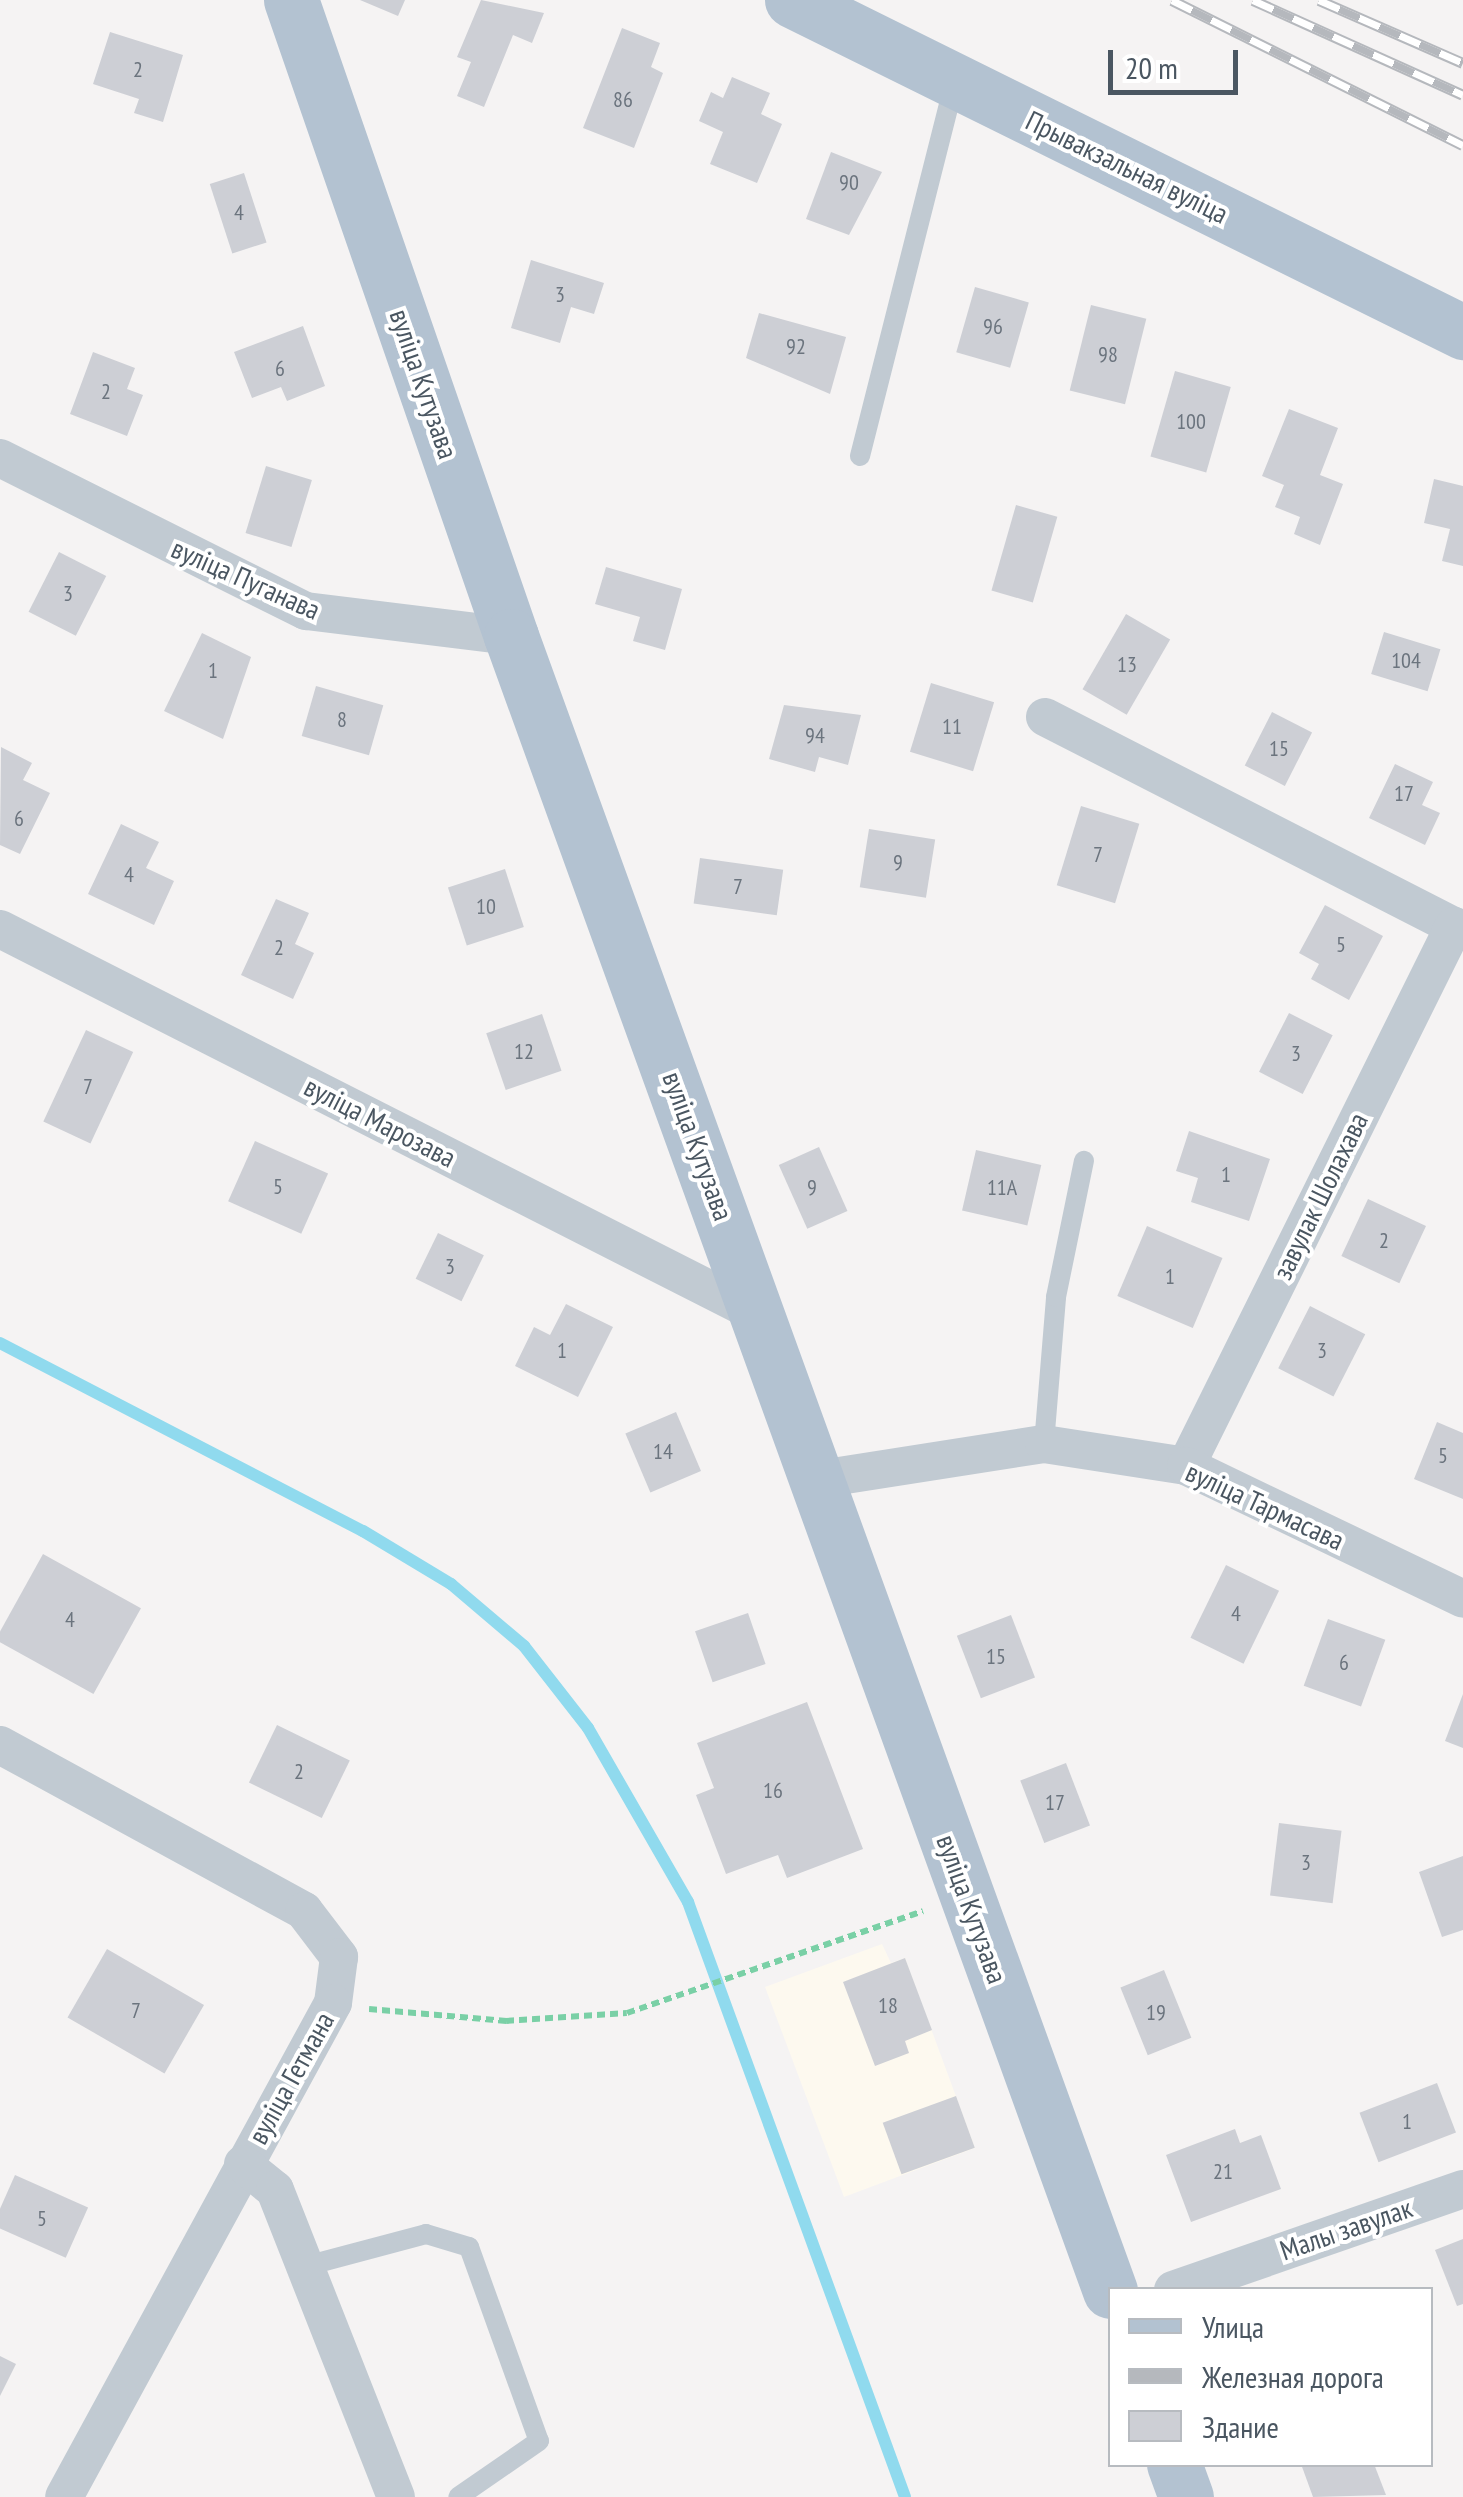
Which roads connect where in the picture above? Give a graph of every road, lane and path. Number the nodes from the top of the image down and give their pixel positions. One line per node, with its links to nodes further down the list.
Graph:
1 (291, 0): 7 (main road, вуліца Кутузава)
2 (792, 0): 3 (main road, Прывакзальная вуліца)
3 (955, 82): 4 (main road, Прывакзальная вуліца); 5 (lane)
4 (1463, 332)
5 (860, 456)
6 (0, 458): 7 (street, вуліца Пуганава)
7 (511, 636): 12 (main road, вуліца Кутузава)
8 (1045, 718): 10 (street, завулак Шолахава)
9 (0, 928): 12 (street, вуліца Марозава)
10 (1459, 928): 14 (street, завулак Шолахава)
11 (1084, 1161): 13 (lane)
12 (760, 1315): 15 (main road, вуліца Кутузава)
13 (1044, 1444): 14 (street, вуліца Тармасава); 15 (street, вуліца Тармасава)
14 (1186, 1466): 16 (street, вуліца Тармасава)
15 (820, 1479): 18 (main road, вуліца Кутузава)
16 (1463, 1599)
17 (0, 1745): 19 (street, вуліца Гетмана)
18 (966, 1896): 19 (path); 23 (main road, вуліца Кутузава)
19 (333, 2003): 20 (street, вуліца Гетмана)
20 (243, 2164): 22 (street); 26 (street, вуліца Гетмана)
21 (1463, 2189): 24 (street, Малы завулак)
22 (306, 2266): 27 (street); 28 (lane)
23 (1109, 2287)
24 (1182, 2287)
25 (1175, 2467): 29 (main road)
26 (64, 2497)
27 (396, 2497)
28 (458, 2497)
29 (1186, 2497)

